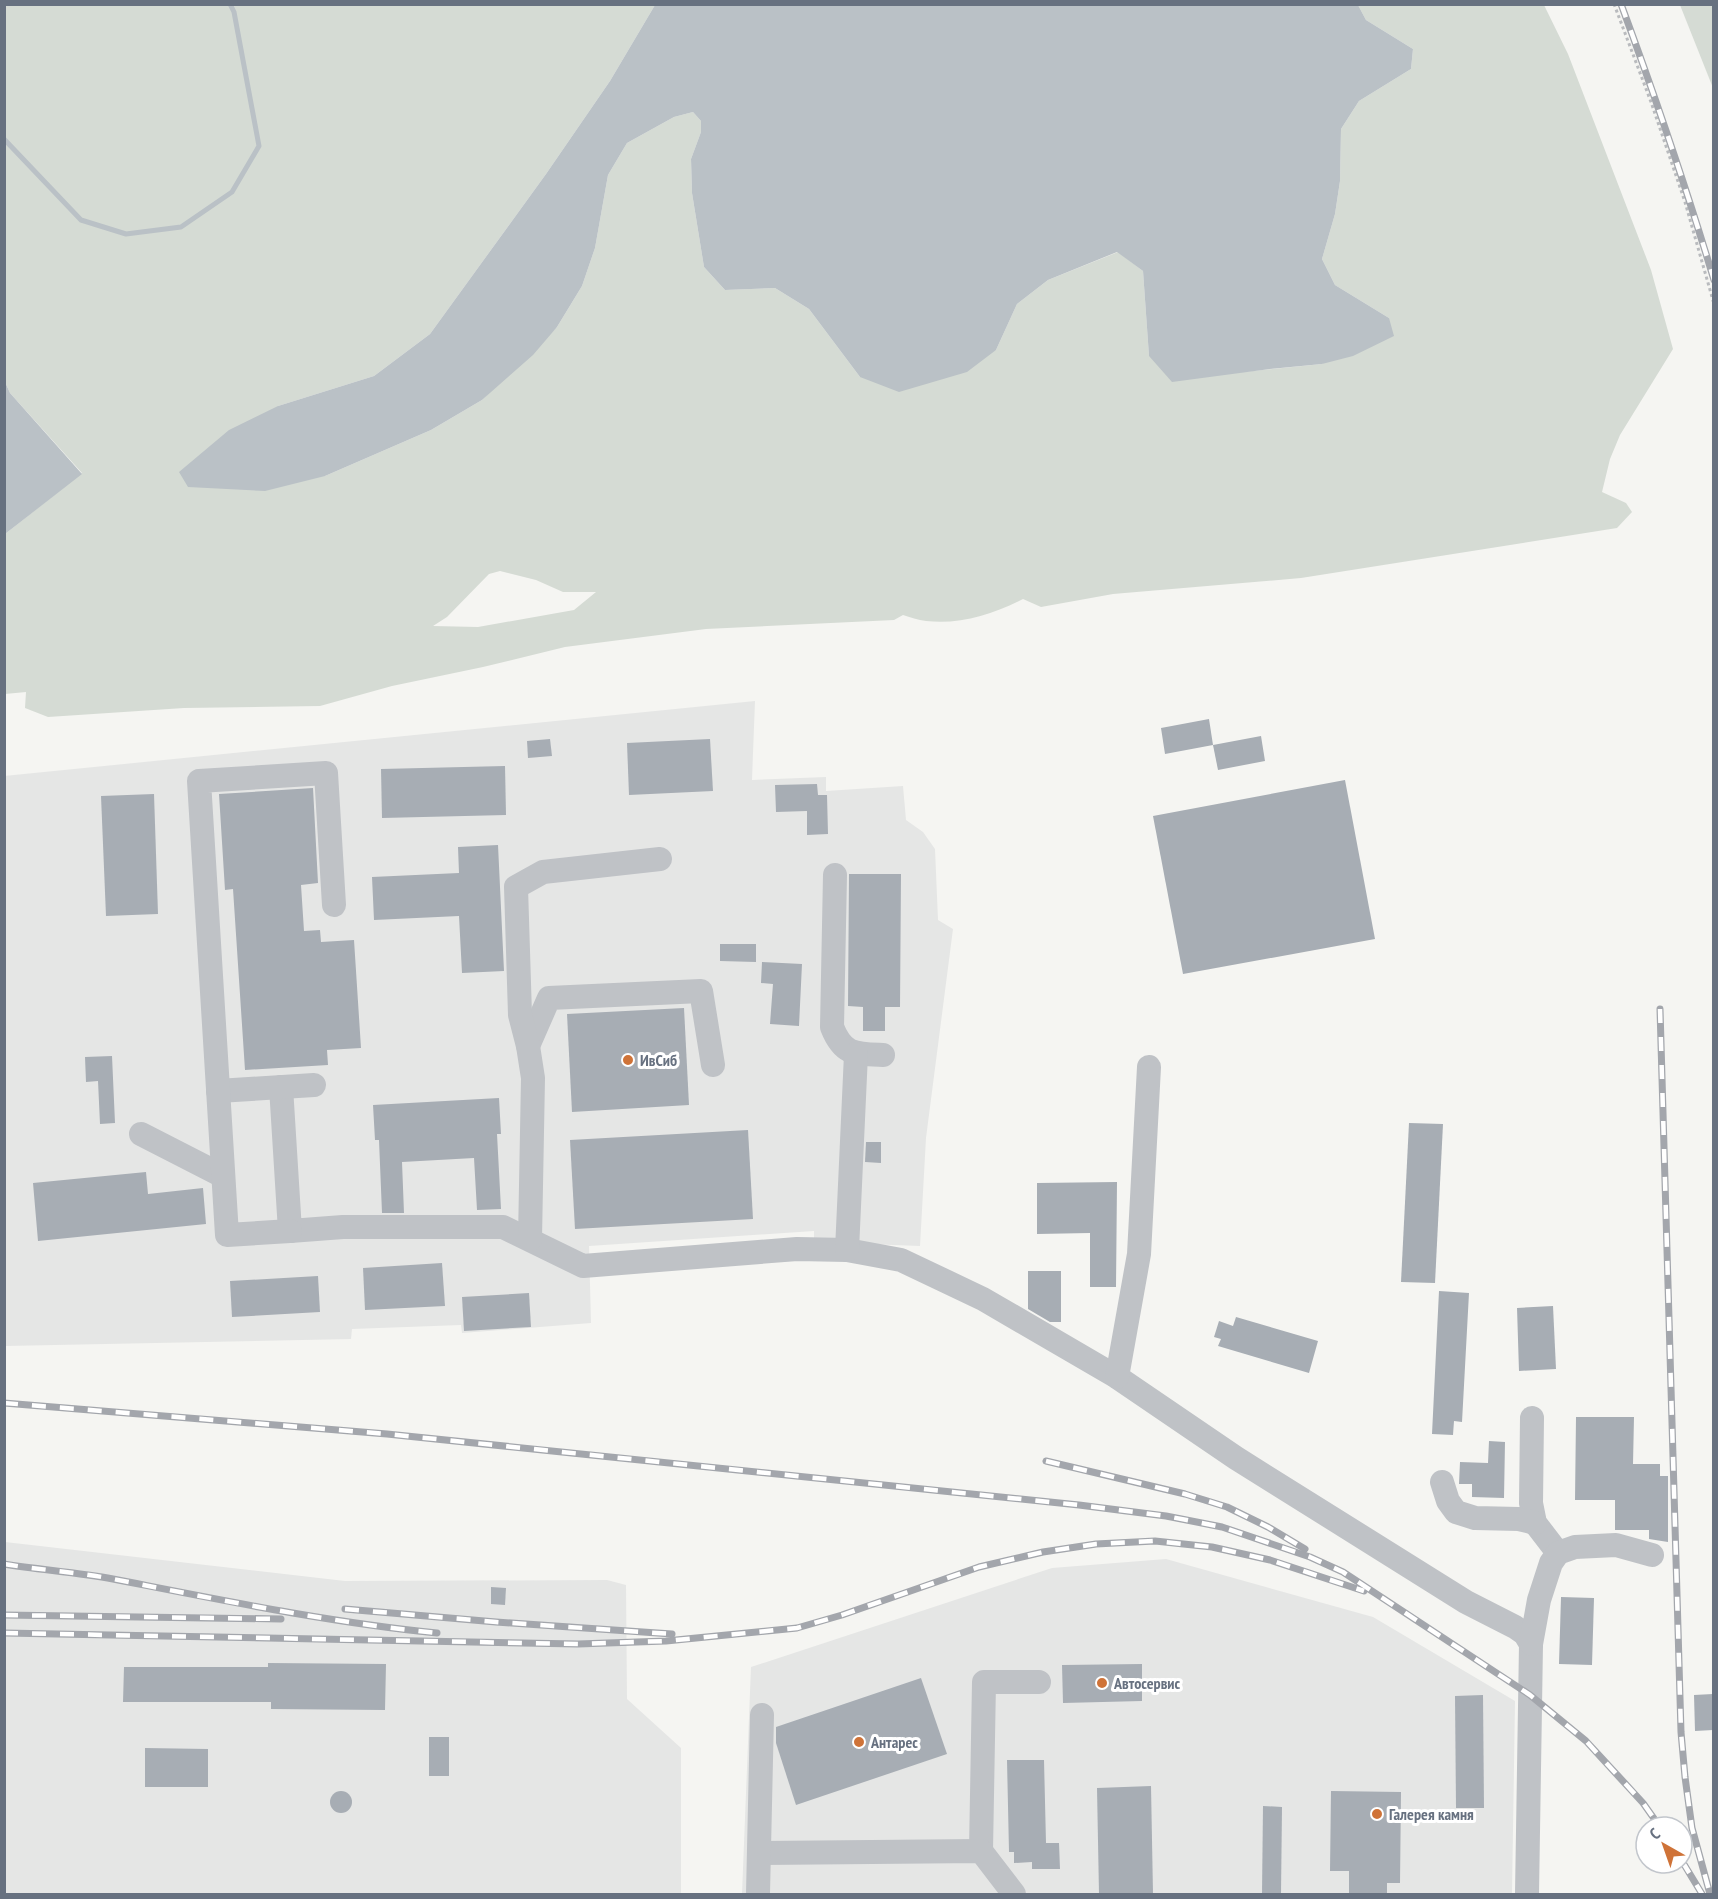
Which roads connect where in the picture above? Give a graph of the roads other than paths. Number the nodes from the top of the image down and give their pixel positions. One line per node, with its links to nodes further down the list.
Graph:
1 (660, 859): 4 (street)
2 (835, 875): 5 (street)
3 (334, 905): 11 (street)
4 (528, 1046): 7 (street); 15 (street)
5 (856, 1054): 6 (street); 16 (street)
6 (882, 1055)
7 (713, 1065)
8 (1149, 1067): 17 (street)
9 (314, 1085): 10 (street)
10 (281, 1087): 11 (street); 14 (street)
11 (218, 1091): 13 (street)
12 (141, 1134): 13 (street)
13 (223, 1176): 14 (street)
14 (290, 1231): 15 (street)
15 (530, 1239): 16 (street)
16 (847, 1250): 17 (street)
17 (1118, 1377): 23 (street)
18 (1532, 1418): 20 (street)
19 (1442, 1482): 20 (street)
20 (1535, 1523): 21 (street)
21 (1558, 1553): 22 (street); 23 (street)
22 (1652, 1555)
23 (1531, 1644): 30 (street)
24 (1039, 1682): 26 (street)
25 (762, 1715): 27 (street)
26 (981, 1851): 27 (street); 29 (street)
27 (759, 1853): 28 (street)
28 (758, 1894)
29 (1014, 1894)
30 (1527, 1894)

